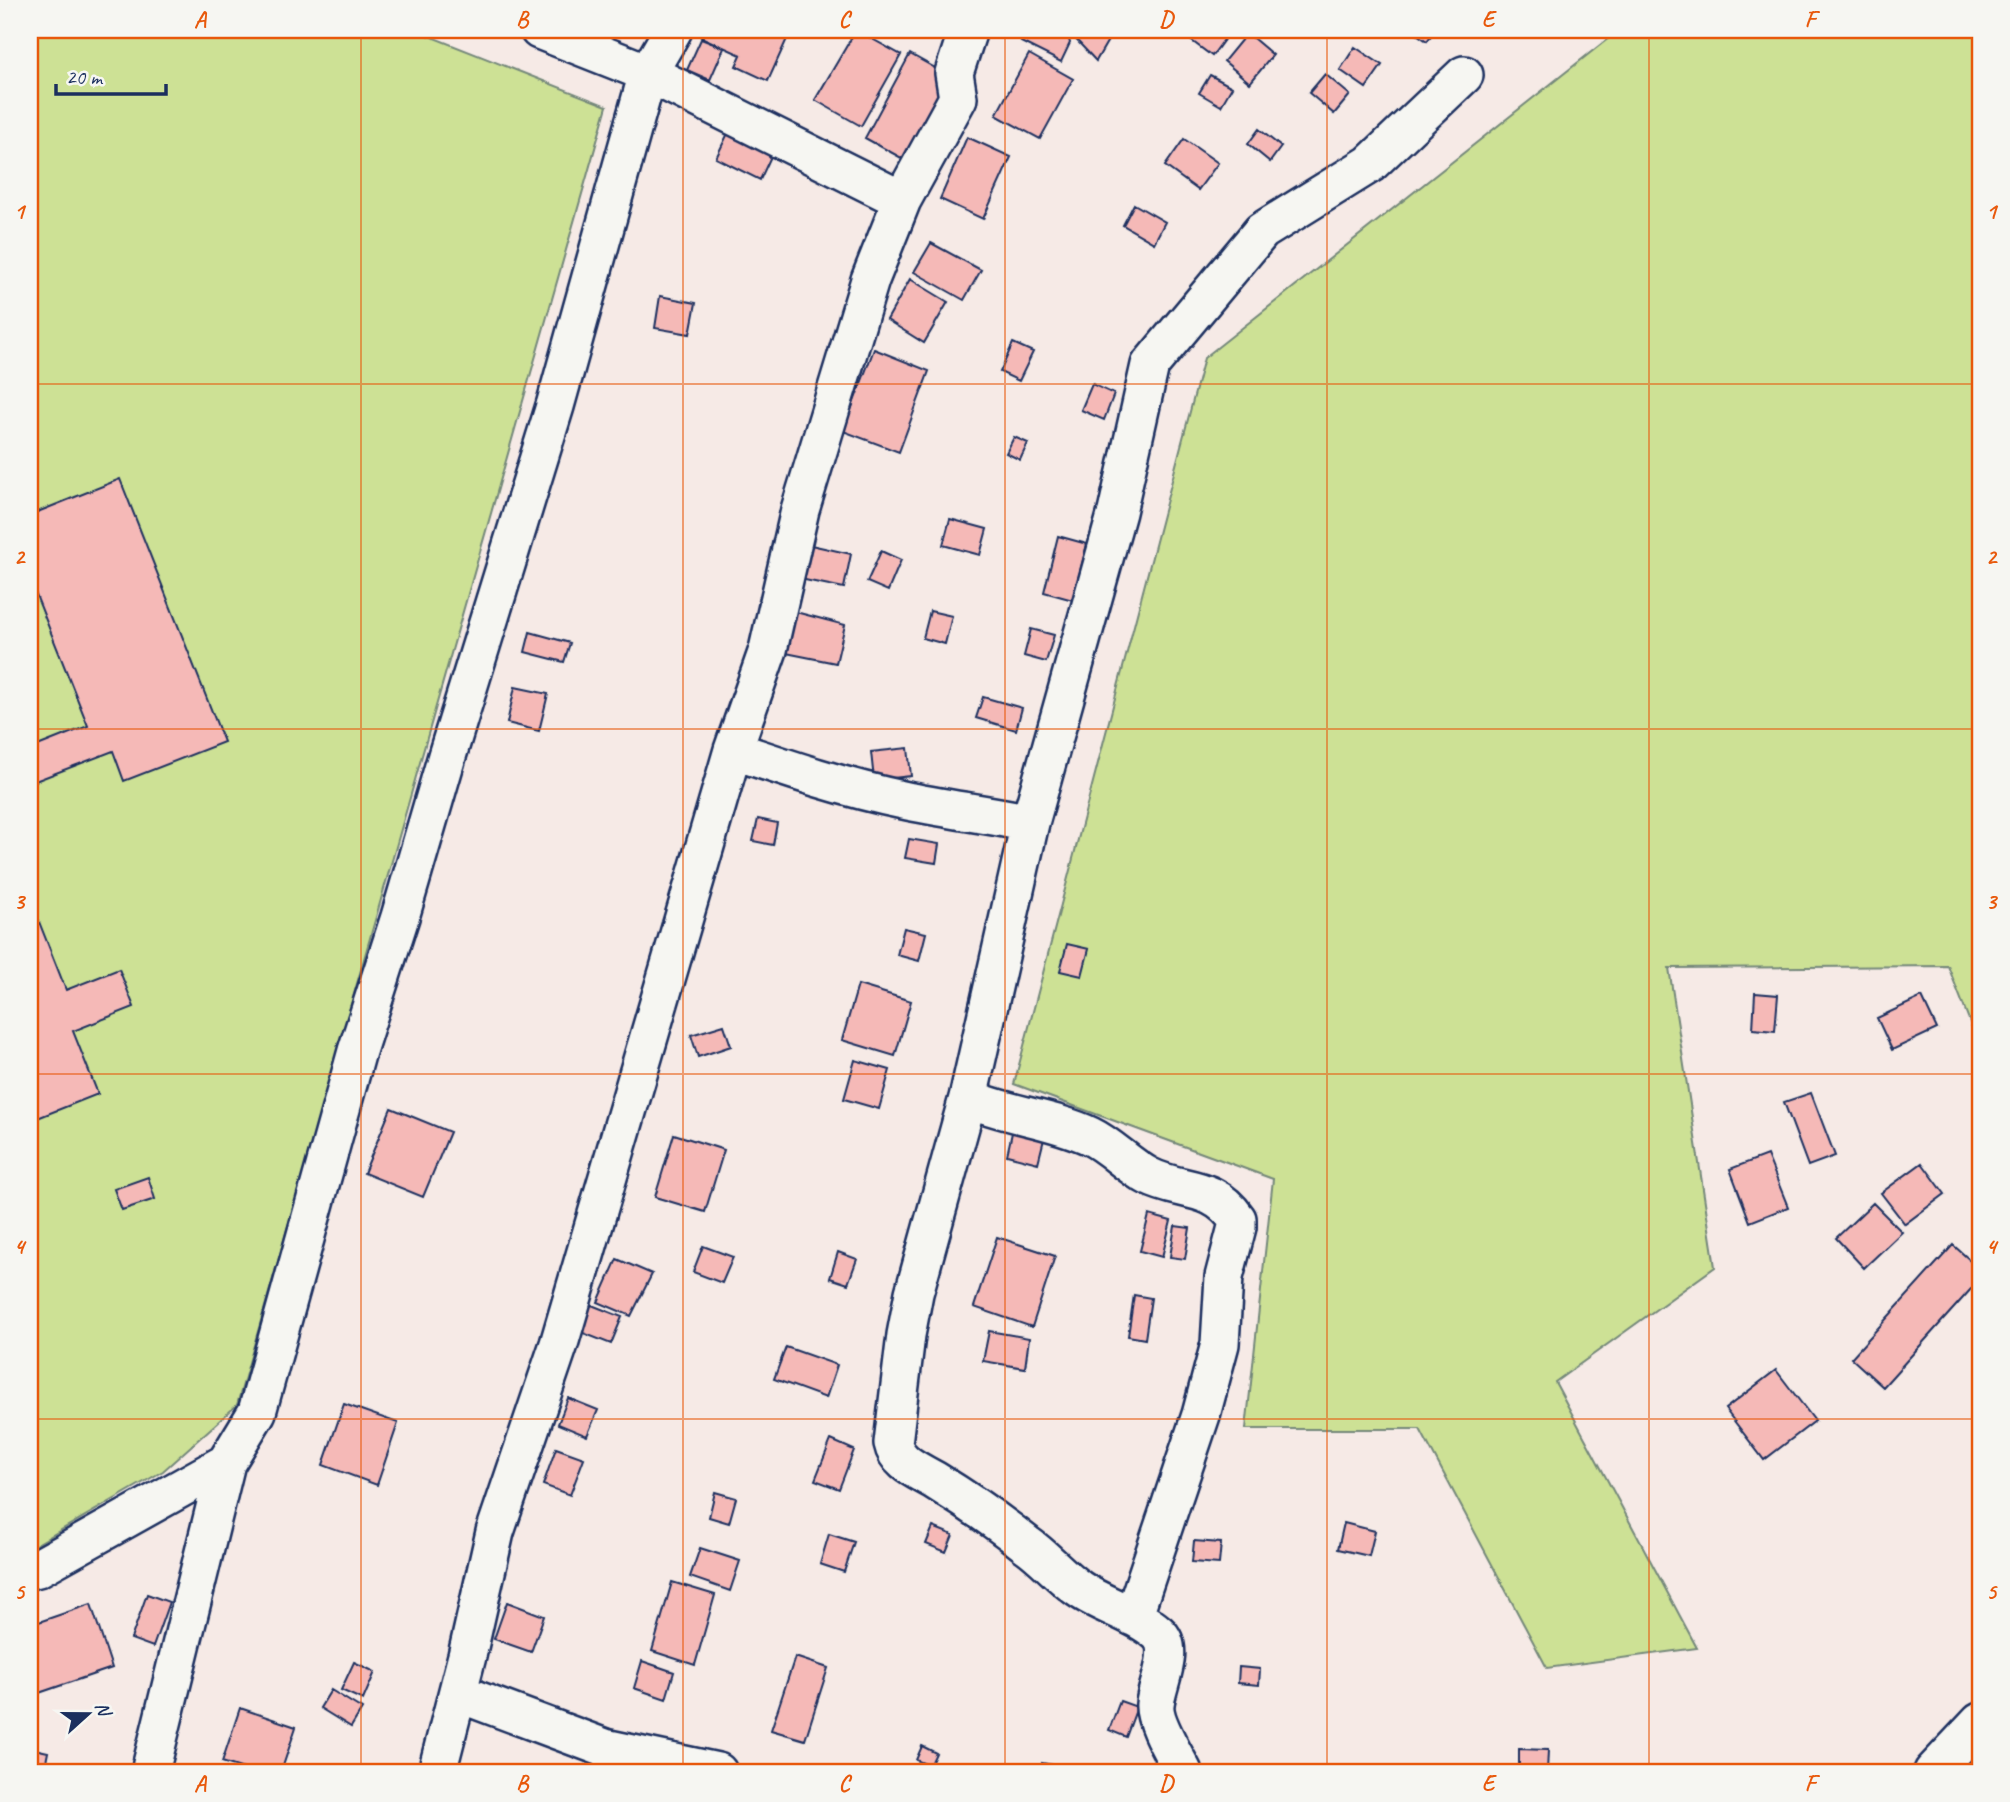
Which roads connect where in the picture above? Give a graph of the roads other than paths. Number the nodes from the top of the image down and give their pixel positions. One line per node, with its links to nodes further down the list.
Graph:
1 (539, 30): 4 (street)
2 (673, 30): 4 (street)
3 (968, 30): 6 (street)
4 (648, 73): 6 (street); 10 (street)
5 (1464, 75): 8 (street)
6 (902, 200): 7 (street)
7 (733, 750): 8 (street); 13 (street)
8 (1030, 823): 9 (street)
9 (968, 1098): 12 (street); 12 (street)
10 (226, 1463): 11 (street); 16 (street)
11 (30, 1570)
12 (1133, 1617): 19 (street)
13 (458, 1693): 15 (street); 17 (street)
14 (1980, 1722): 20 (street)
15 (602, 1760): 18 (street)
16 (149, 1772)
17 (437, 1772)
18 (718, 1772)
19 (1183, 1772)
20 (1933, 1772)

